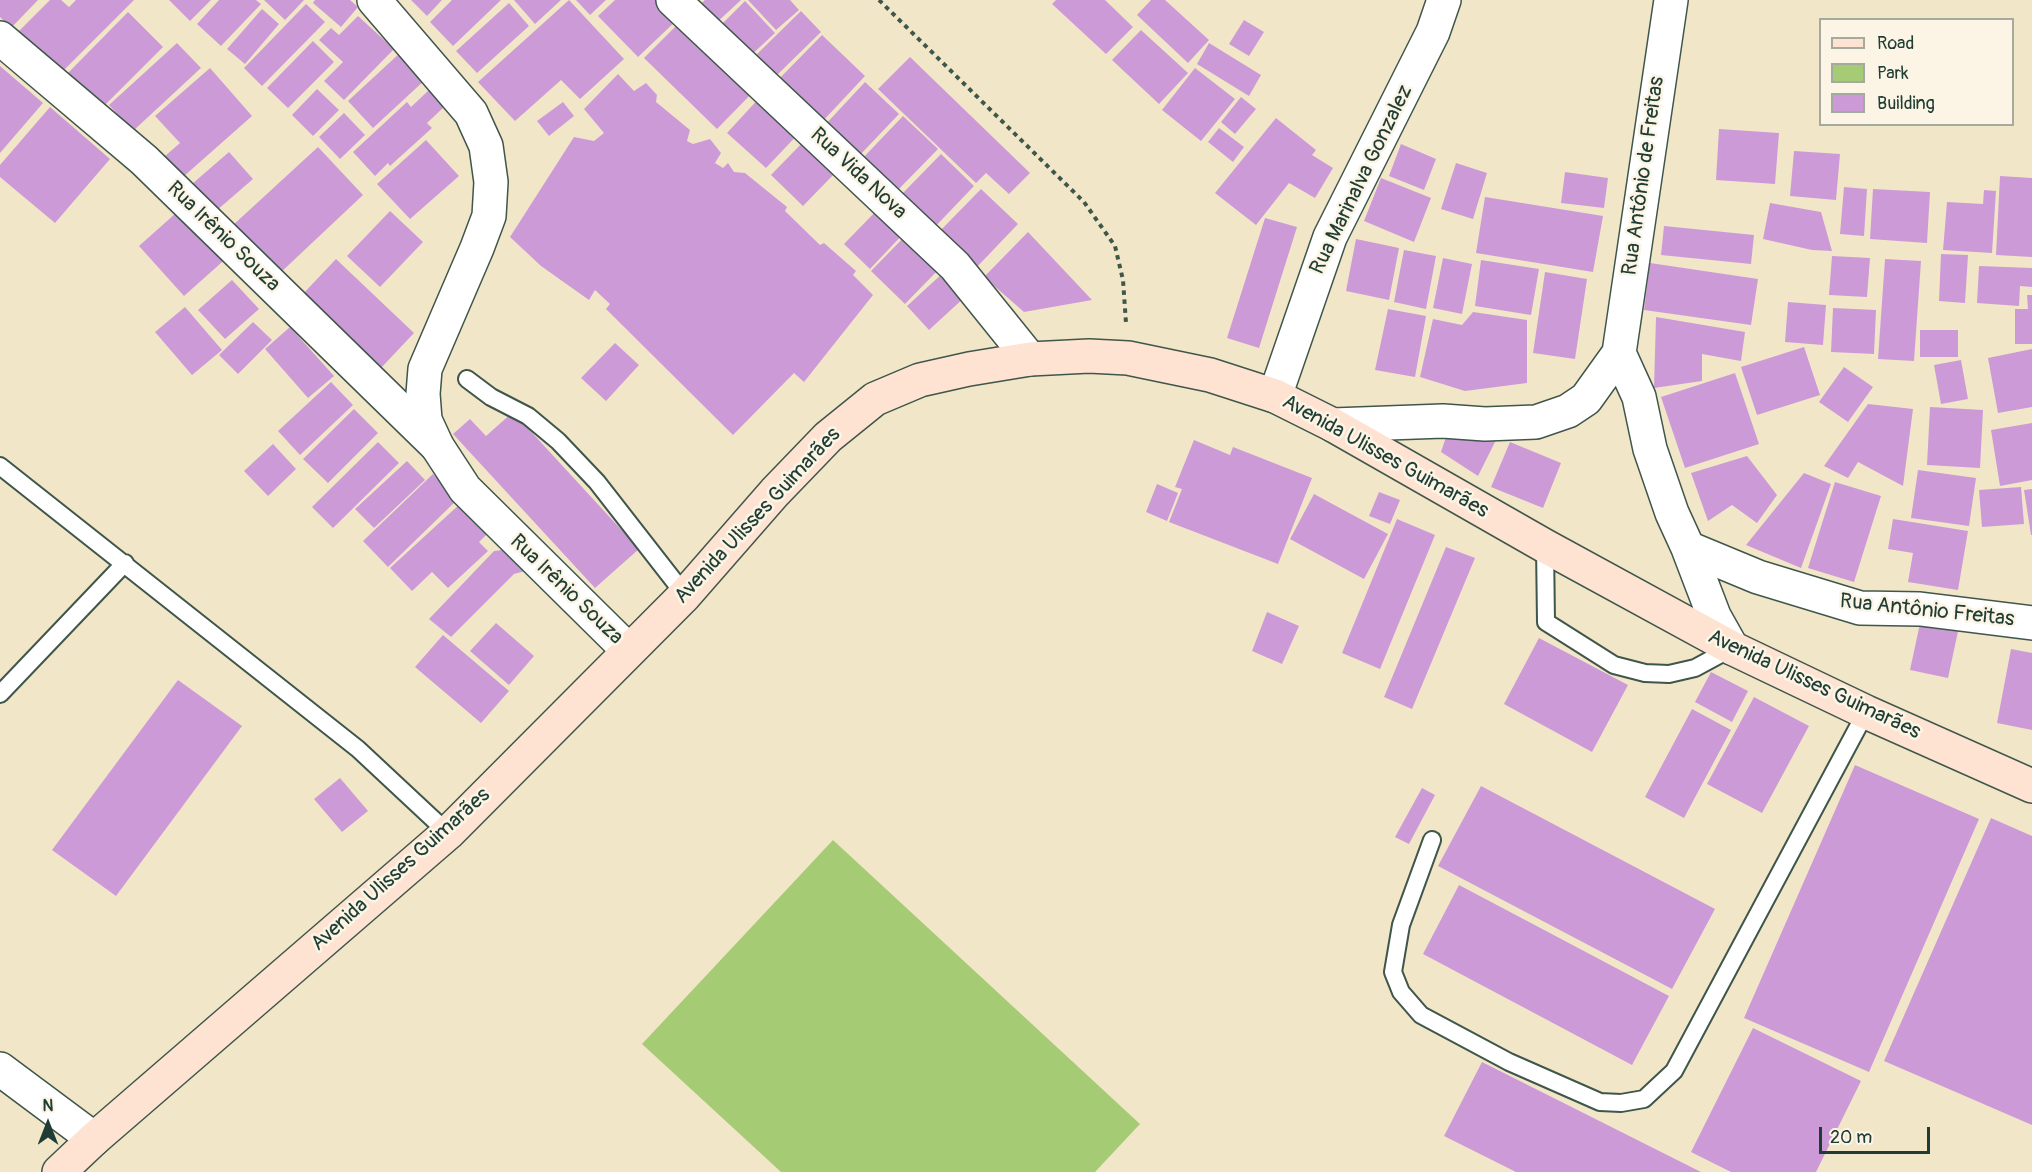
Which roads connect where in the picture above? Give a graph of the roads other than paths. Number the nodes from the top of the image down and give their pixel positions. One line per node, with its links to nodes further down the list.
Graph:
1 (375, 0): 11 (street, Rua Irênio Souza)
2 (673, 0): 7 (street, Rua Vida Nova)
3 (1444, 0): 9 (street, Rua Marinalva Gonzalez)
4 (1671, 0): 6 (street, Rua Antônio de Freitas)
5 (0, 38): 11 (street, Rua Irênio Souza)
6 (1619, 353): 10 (street, Rua Antônio de Freitas); 14 (street)
7 (1030, 359): 9 (main road, Avenida Ulisses Guimarães); 16 (main road, Avenida Ulisses Guimarães)
8 (467, 379): 16 (lane)
9 (1275, 396): 10 (main road, Avenida Ulisses Guimarães)
10 (1333, 424): 13 (main road, Avenida Ulisses Guimarães)
11 (437, 446): 19 (street, Rua Irênio Souza)
12 (0, 466): 15 (lane)
13 (1545, 546): 18 (main road, Avenida Ulisses Guimarães); 18 (lane)
14 (1688, 548): 17 (street, Rua Antônio Freitas); 18 (street)
15 (125, 562): 20 (lane); 23 (lane)
16 (685, 595): 19 (main road, Avenida Ulisses Guimarães)
17 (2032, 623)
18 (1732, 648): 21 (main road, Avenida Ulisses Guimarães)
19 (628, 650): 23 (main road, Avenida Ulisses Guimarães)
20 (0, 694)
21 (1866, 712): 22 (main road, Avenida Ulisses Guimarães); 24 (lane)
22 (2032, 786)
23 (448, 833): 26 (main road, Avenida Ulisses Guimarães)
24 (1432, 840)
25 (0, 1069): 26 (street)
26 (94, 1138): 27 (main road, Avenida Ulisses Guimarães)
27 (59, 1172)

